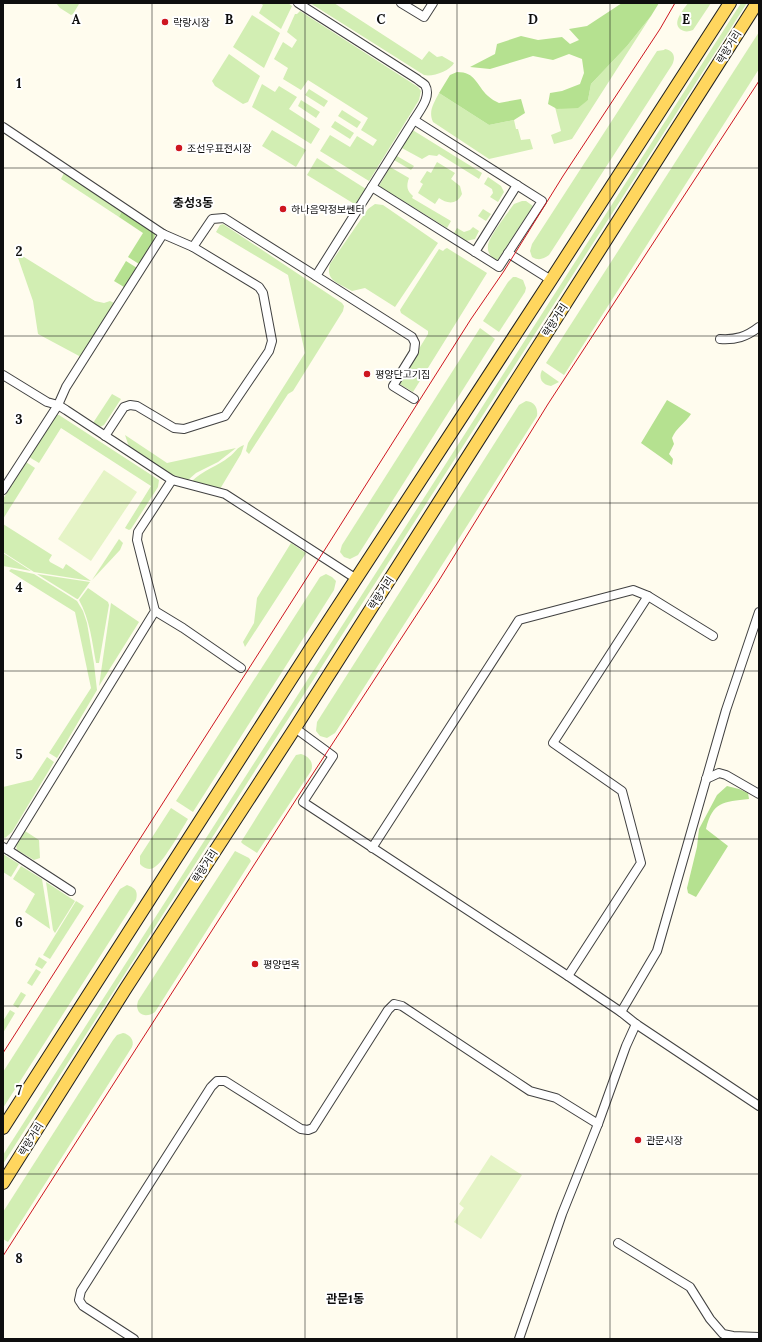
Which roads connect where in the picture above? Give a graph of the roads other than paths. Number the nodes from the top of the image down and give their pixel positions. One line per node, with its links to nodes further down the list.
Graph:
1 (298, 3): 6 (street)
2 (401, 3): 3 (street)
3 (433, 3)
4 (730, 3): 15 (main road)
5 (757, 3): 30 (main road, 락랑거리)
6 (414, 120): 8 (street); 9 (street)
7 (3, 127): 10 (street)
8 (517, 185): 12 (street); 13 (street)
9 (372, 187): 12 (street); 14 (street)
10 (163, 234): 11 (street); 20 (street)
11 (193, 247): 14 (street); 21 (street)
12 (475, 252): 13 (street)
13 (508, 253): 15 (street)
14 (316, 276): 19 (street)
15 (551, 280): 24 (main road)
16 (759, 327): 17 (street)
17 (720, 339)
18 (3, 375): 20 (street)
19 (414, 399)
20 (58, 405): 21 (street); 23 (street)
21 (105, 436): 22 (street)
22 (172, 480): 24 (street); 26 (street)
23 (3, 490)
24 (355, 578): 41 (main road)
25 (648, 596): 28 (street); 34 (street); 36 (street)
26 (155, 611): 29 (street); 33 (street)
27 (759, 612): 31 (street)
28 (713, 636)
29 (241, 668)
30 (295, 728): 34 (street); 42 (main road, 락랑거리)
31 (706, 779): 32 (street); 37 (street)
32 (759, 794)
33 (6, 848): 35 (street)
34 (372, 848): 36 (street)
35 (71, 891)
36 (568, 976): 37 (street)
37 (621, 1012): 38 (street)
38 (636, 1024): 39 (street); 40 (street)
39 (759, 1106)
40 (598, 1124): 45 (street); 46 (street)
41 (3, 1128)
42 (3, 1183)
43 (618, 1244): 44 (street)
44 (759, 1337)
45 (134, 1339)
46 (519, 1339)

